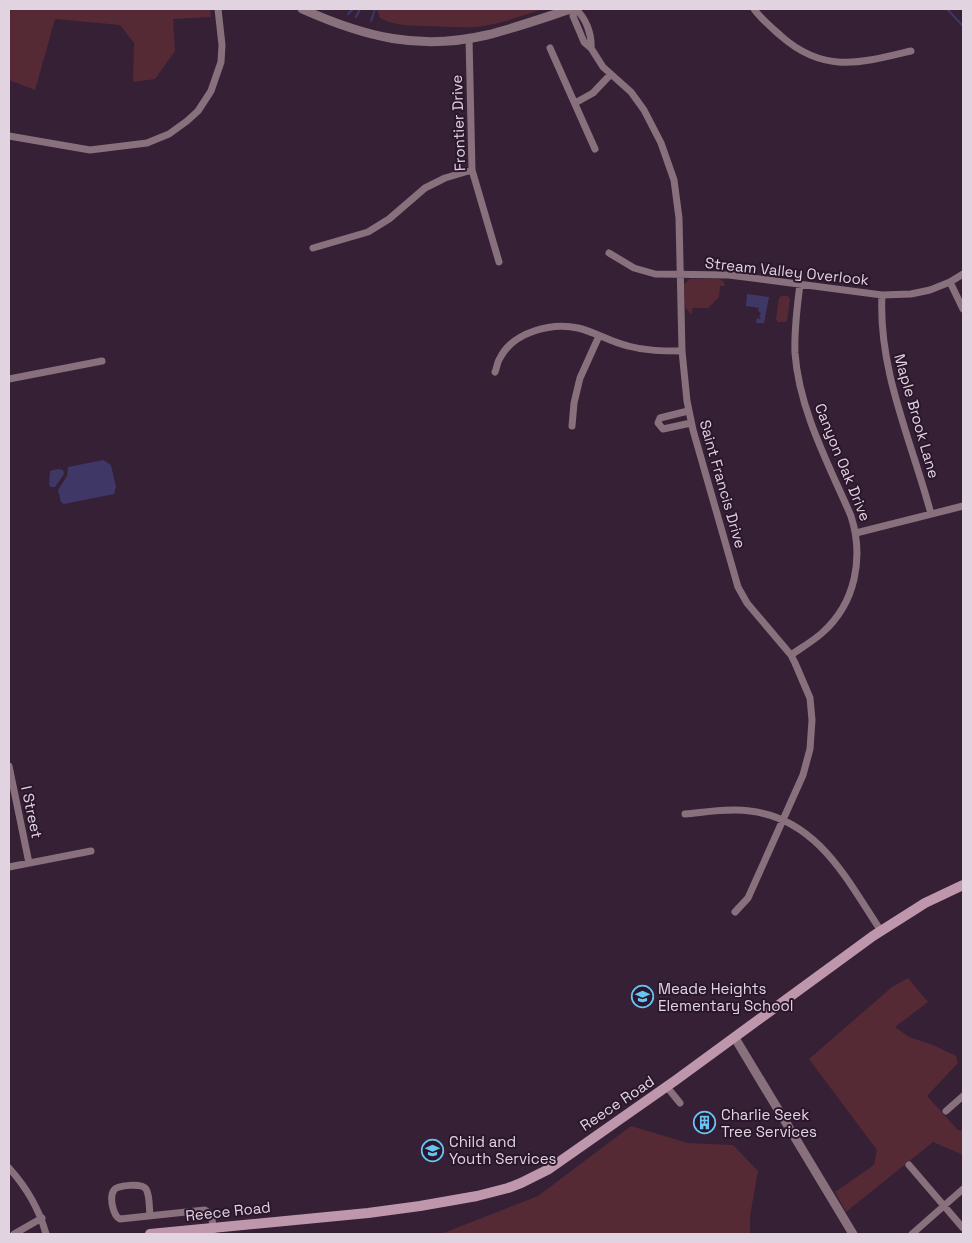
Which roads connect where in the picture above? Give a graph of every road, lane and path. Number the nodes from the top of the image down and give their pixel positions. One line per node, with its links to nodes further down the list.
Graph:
1 (218, 9): 10 (street)
2 (302, 9): 5 (street)
3 (573, 9): 5 (street); 8 (street, Saint Francis Drive)
4 (754, 9): 7 (street)
5 (469, 38): 12 (street, Frontier Drive)
6 (550, 48): 9 (street)
7 (911, 51)
8 (611, 74): 9 (street); 17 (street, Saint Francis Drive)
9 (575, 103): 11 (street)
10 (9, 136)
11 (595, 149)
12 (472, 170): 13 (street); 15 (street, Frontier Drive)
13 (313, 248)
14 (609, 253): 17 (street, Stream Valley Overlook)
15 (499, 262)
16 (963, 274): 18 (street, Stream Valley Overlook)
17 (680, 275): 19 (street, Stream Valley Overlook); 23 (street, Saint Francis Drive)
18 (950, 282): 20 (street, Stream Valley Overlook); 21 (street)
19 (800, 284): 20 (street, Stream Valley Overlook); 32 (street, Canyon Oak Drive)
20 (882, 294): 31 (street, Maple Brook Lane)
21 (963, 310)
22 (599, 336): 23 (street); 25 (street); 29 (street)
23 (682, 351): 27 (street, Saint Francis Drive)
24 (102, 361): 26 (street)
25 (495, 372)
26 (9, 379)
27 (688, 411): 28 (street, Saint Francis Drive); 28 (street)
28 (691, 423): 33 (street, Saint Francis Drive)
29 (572, 426)
30 (963, 506): 31 (street)
31 (931, 514): 32 (street)
32 (856, 533): 33 (street, Canyon Oak Drive)
33 (791, 655): 36 (street, Saint Francis Drive)
34 (9, 766): 38 (street, I Street)
35 (685, 814): 36 (street)
36 (784, 820): 41 (street, Saint Francis Drive); 42 (street)
37 (91, 851): 38 (street)
38 (29, 863): 39 (street)
39 (9, 868)
40 (963, 885): 42 (main road, Reece Road)
41 (735, 912)
42 (881, 931): 43 (main road, Reece Road)
43 (735, 1038): 44 (main road, Reece Road); 59 (street)
44 (667, 1087): 46 (street); 55 (main road, Reece Road)
45 (963, 1096): 47 (street)
46 (680, 1103)
47 (946, 1111)
48 (909, 1165): 51 (street)
49 (9, 1168): 53 (street)
50 (963, 1190): 51 (street)
51 (944, 1206): 54 (street); 60 (street)
52 (150, 1216): 52 (street); 55 (street)
53 (42, 1218): 56 (street); 57 (street)
54 (963, 1228)
55 (213, 1231): 58 (main road, Reece Road)
56 (14, 1234)
57 (46, 1234)
58 (150, 1234)
59 (853, 1234)
60 (912, 1234)

